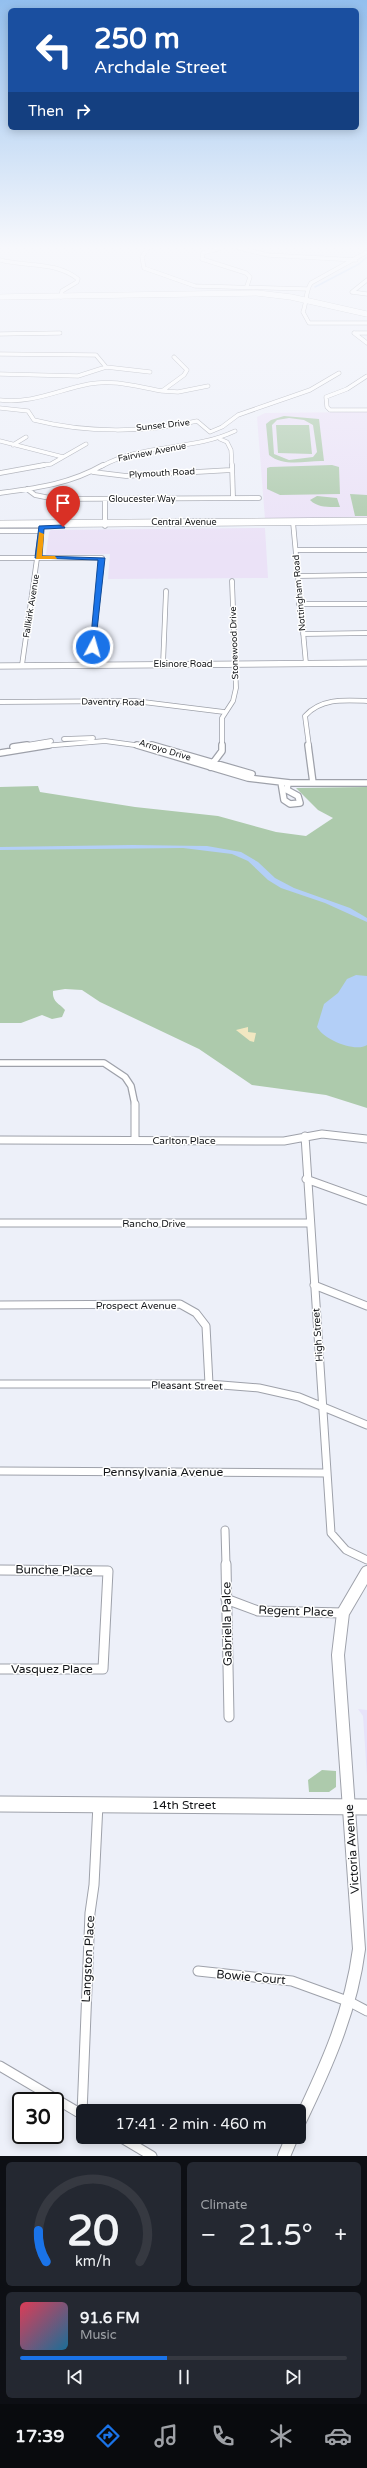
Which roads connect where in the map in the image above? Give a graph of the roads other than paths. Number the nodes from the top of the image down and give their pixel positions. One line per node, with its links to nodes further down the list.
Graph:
1 (0, 354): 3 (street)
2 (174, 357): 9 (street)
3 (106, 367): 4 (street); 6 (street)
4 (150, 372)
5 (339, 373): 11 (street, Sunset Drive)
6 (0, 374)
7 (367, 376): 12 (street)
8 (208, 386): 9 (street)
9 (162, 391): 10 (street)
10 (0, 400)
11 (0, 408)
12 (367, 410)
13 (235, 431): 15 (street, Fairview Avenue)
14 (26, 437): 18 (street)
15 (220, 439): 20 (street); 21 (street, Fairview Avenue)
16 (0, 441): 18 (street)
17 (86, 444): 19 (street)
18 (13, 445): 19 (street)
19 (63, 457): 22 (street)
20 (231, 470): 21 (street, Plymouth Road); 25 (street)
21 (93, 472): 23 (street, Fairview Avenue)
22 (0, 473)
23 (27, 489): 24 (street, Fairview Avenue); 27 (street, Gloucester Way)
24 (0, 493)
25 (233, 498): 26 (street, Gloucester Way); 27 (street, Gloucester Way)
26 (259, 498)
27 (105, 499): 31 (street)
28 (367, 521): 29 (main road, Central Avenue)
29 (293, 523): 31 (main road, Central Avenue); 32 (main road, Central Avenue); 36 (street, Nottingham Road)
30 (0, 524): 34 (main road, Central Avenue)
31 (105, 525): 34 (main road, Central Avenue)
32 (367, 525)
33 (0, 527): 34 (main road, Central Avenue)
34 (42, 527): 35 (street); 39 (street, Fallkirk Avenue)
35 (0, 531)
36 (296, 550): 37 (street); 40 (street, Nottingham Road)
37 (367, 550)
38 (0, 558): 39 (street)
39 (38, 558): 49 (street); 53 (street, Fallkirk Avenue)
40 (297, 576): 41 (street); 44 (street, Nottingham Road)
41 (367, 576)
42 (232, 581): 51 (street, Stonewood Drive)
43 (166, 591): 50 (street)
44 (299, 604): 45 (street); 47 (street, Nottingham Road)
45 (367, 604)
46 (367, 633): 47 (street)
47 (303, 634): 52 (street, Nottingham Road)
48 (367, 663): 52 (street, Elsinore Road)
49 (91, 664): 50 (street, Elsinore Road); 53 (street, Elsinore Road)
50 (163, 664): 51 (street, Elsinore Road)
51 (236, 664): 52 (street, Elsinore Road); 57 (street, Stonewood Drive)
52 (306, 664)
53 (22, 665): 54 (street, Elsinore Road)
54 (0, 666)
55 (367, 701): 63 (street)
56 (0, 702): 57 (street, Daventry Road)
57 (224, 712): 60 (street, Stonewood Drive)
58 (0, 749): 60 (street, Arroyo Drive)
59 (0, 753): 60 (street, Arroyo Drive)
60 (211, 766): 61 (street, Arroyo Drive)
61 (281, 782): 62 (street, Arroyo Drive); 62 (street)
62 (288, 782): 63 (street, Arroyo Drive)
63 (313, 783): 64 (street, Arroyo Drive)
64 (367, 783)
65 (0, 1063): 69 (street)
66 (305, 1136): 67 (street, Carlton Place); 69 (street, Carlton Place); 70 (street, High Street)
67 (367, 1139)
68 (0, 1140): 69 (street, Carlton Place)
69 (135, 1140)
70 (306, 1179): 71 (street); 73 (street, High Street)
71 (367, 1201)
72 (0, 1223): 73 (street, Rancho Drive)
73 (309, 1223): 74 (street, High Street)
74 (314, 1286): 76 (street); 79 (street, High Street)
75 (0, 1305): 78 (street, Prospect Avenue)
76 (367, 1306)
77 (0, 1384): 78 (street, Pleasant Street)
78 (209, 1384): 79 (street, Pleasant Street)
79 (322, 1406): 80 (street, Pleasant Street); 82 (street, High Street)
80 (367, 1425)
81 (0, 1471): 82 (street, Pennsylvania Avenue)
82 (325, 1473): 84 (street, High Street)
83 (225, 1530): 87 (street, Gabriella Palce)
84 (367, 1560)
85 (0, 1570): 90 (street, Bunche Place)
86 (367, 1572): 88 (street, Victoria Avenue)
87 (226, 1599): 88 (street, Regent Place); 91 (street, Gabriella Palce)
88 (343, 1613): 94 (street, Victoria Avenue)
89 (0, 1669): 90 (street, Vasquez Place)
90 (103, 1669)
91 (229, 1717)
92 (0, 1804): 93 (main road, 14th Street)
93 (98, 1804): 94 (main road, 14th Street); 100 (street, Langston Place)
94 (349, 1805): 95 (main road, 14th Street); 97 (street, Victoria Avenue)
95 (367, 1807)
96 (198, 1971): 97 (street, Bowie Court)
97 (350, 2002): 98 (street, Bowie Court); 101 (street, Victoria Avenue)
98 (367, 2011)
99 (0, 2066): 102 (street)
100 (82, 2104)
101 (306, 2108)
102 (76, 2110)
103 (132, 2144): 105 (street)
104 (289, 2144): 106 (street)
105 (152, 2156)
106 (284, 2156)

